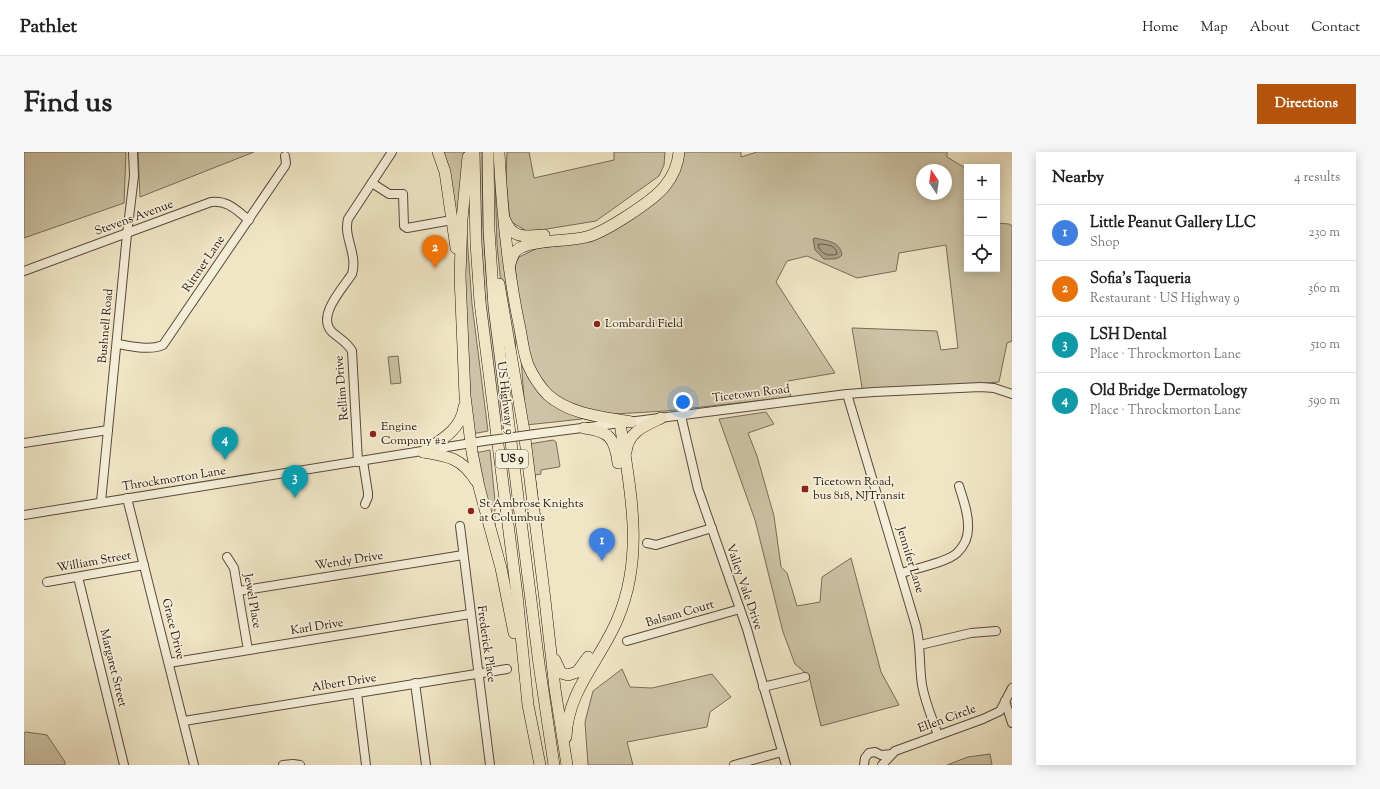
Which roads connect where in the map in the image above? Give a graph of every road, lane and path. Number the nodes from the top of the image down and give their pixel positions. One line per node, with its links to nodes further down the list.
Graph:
1 (134, 152): 16 (street, Bushnell Road)
2 (392, 152): 11 (street, Rellim Drive)
3 (438, 152): 14 (highway)
4 (468, 152): 19 (highway)
5 (474, 152): 68 (highway, US Highway 9 / US 9)
6 (488, 152): 15 (highway, US Highway 9 / US 9)
7 (499, 152): 12 (highway)
8 (672, 152): 12 (highway)
9 (679, 152): 17 (highway)
10 (285, 156): 13 (street, Rittner Lane)
11 (372, 183): 14 (street); 35 (street, Rellim Drive)
12 (502, 212): 17 (highway)
13 (249, 220): 16 (street, Stevens Avenue); 21 (street, Rittner Lane)
14 (452, 220): 19 (highway)
15 (489, 230): 30 (highway); 82 (highway, US Highway 9 / US 9)
16 (127, 234): 18 (street, Stevens Avenue); 21 (street, Bushnell Road)
17 (510, 266): 20 (highway)
18 (24, 271)
19 (460, 276): 24 (highway)
20 (517, 312): 27 (highway); 30 (highway)
21 (117, 344): 29 (street, Bushnell Road)
22 (847, 394): 23 (street, Ticetown Road); 25 (street, Ticetown Road); 48 (street, Jennifer Lane)
23 (1012, 394)
24 (465, 396): 32 (highway); 33 (highway)
25 (681, 416): 26 (street, Ticetown Road); 43 (street, Valley Vale Drive)
26 (661, 418): 27 (street, Ticetown Road); 34 (highway)
27 (625, 423): 28 (street, Ticetown Road); 34 (highway)
28 (584, 428): 32 (street, Ticetown Road, bridge); 55 (highway)
29 (108, 430): 31 (street); 39 (street, Bushnell Road)
30 (524, 432): 55 (highway)
31 (24, 443)
32 (470, 444): 33 (street, Throckmorton Lane); 37 (highway)
33 (423, 452): 35 (street, Throckmorton Lane); 37 (highway)
34 (625, 456): 83 (highway)
35 (361, 461): 38 (street, Throckmorton Lane); 40 (street, Rellim Drive)
36 (959, 486): 48 (street)
37 (479, 487): 68 (highway)
38 (127, 498): 39 (street, Throckmorton Lane); 47 (street, Grace Drive)
39 (101, 502): 41 (street, Throckmorton Lane)
40 (364, 504)
41 (24, 515)
42 (460, 526): 45 (street, Frederick Place)
43 (712, 528): 44 (street); 52 (street, Valley Vale Drive)
44 (648, 543)
45 (463, 555): 51 (street, Wendy Drive); 53 (street, Frederick Place)
46 (227, 558): 51 (street, Jewel Place)
47 (144, 565): 49 (street, William Street); 59 (street, Grace Drive)
48 (901, 573): 57 (street, Jennifer Lane)
49 (78, 577): 50 (street, William Street); 74 (street, Margaret Street)
50 (47, 582)
51 (238, 591): 58 (street, Jewel Place)
52 (740, 609): 56 (street, Balsam Court); 64 (street, Valley Vale Drive)
53 (470, 614): 58 (street, Karl Drive); 61 (street, Frederick Place)
54 (996, 631): 57 (street)
55 (549, 639): 83 (highway)
56 (627, 641)
57 (920, 645): 71 (street, Jennifer Lane)
58 (248, 650): 59 (street, Karl Drive)
59 (169, 663): 69 (street, Grace Drive)
60 (507, 668): 61 (street, Albert Drive)
61 (478, 674): 63 (street, Albert Drive); 80 (street, Frederick Place)
62 (805, 677): 64 (street)
63 (415, 684): 66 (street, Albert Drive); 79 (street)
64 (763, 687): 72 (street, Valley Vale Drive)
65 (1012, 688): 67 (street, Ellen Circle)
66 (357, 693): 69 (street, Albert Drive); 78 (street)
67 (1005, 701): 70 (street); 71 (street, Ellen Circle)
68 (528, 705): 81 (highway, US Highway 9 / US 9)
69 (184, 721): 75 (street, Grace Drive)
70 (1012, 723)
71 (938, 735): 73 (street, Ellen Circle)
72 (782, 752): 84 (street); 85 (street, Valley Vale Drive)
73 (892, 754): 86 (street); 87 (street, Ellen Circle)
74 (124, 765)
75 (194, 765)
76 (283, 765): 77 (street)
77 (300, 765)
78 (366, 765)
79 (426, 765)
80 (490, 765)
81 (540, 765)
82 (554, 765)
83 (568, 765)
84 (734, 765)
85 (786, 765)
86 (864, 765)
87 (882, 765)

